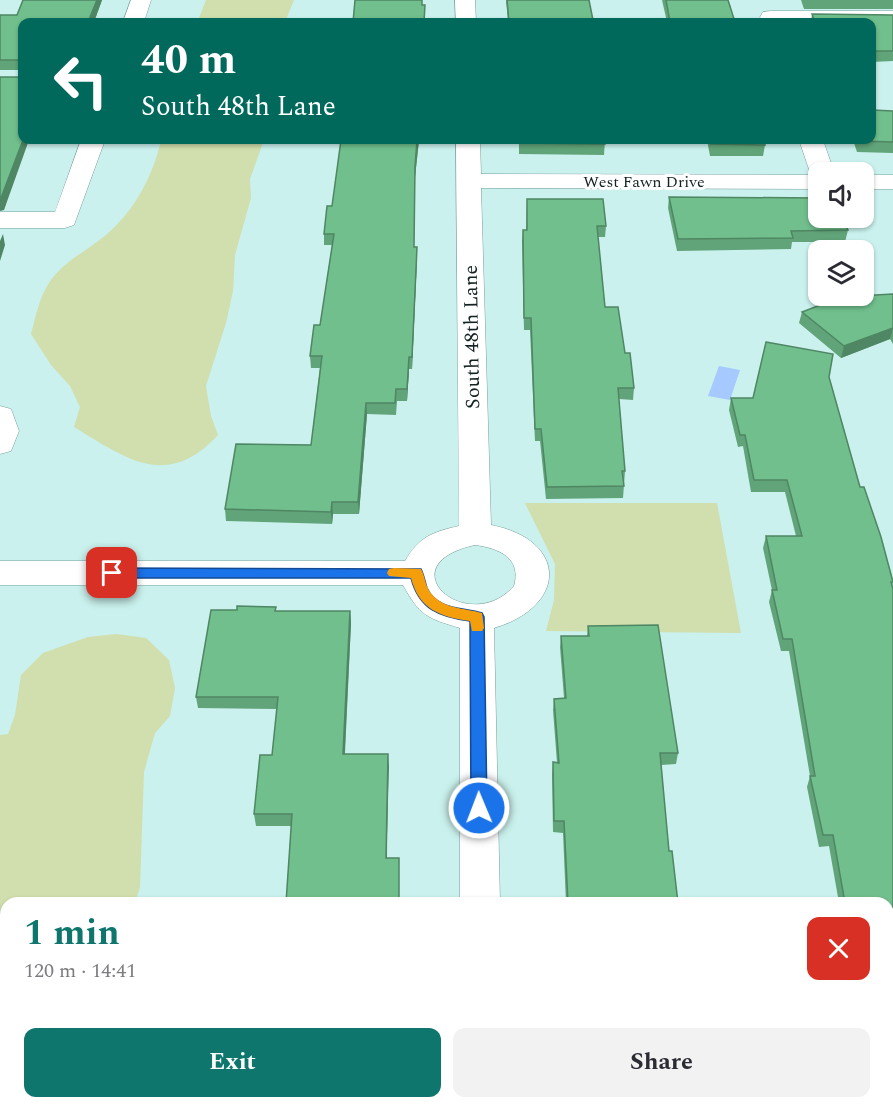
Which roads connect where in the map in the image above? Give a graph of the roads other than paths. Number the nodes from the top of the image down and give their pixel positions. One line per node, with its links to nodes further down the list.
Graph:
1 (141, 0): 5 (street)
2 (465, 0): 6 (street)
3 (770, 13): 4 (street)
4 (893, 17)
5 (135, 18)
6 (466, 18)
7 (92, 144): 15 (street)
8 (468, 144): 11 (street, South 48th Lane)
9 (812, 144): 10 (street)
10 (819, 162)
11 (469, 181): 12 (street, West Fawn Drive); 16 (street, South 48th Lane)
12 (808, 182)
13 (874, 182): 14 (street)
14 (893, 182)
15 (0, 220)
16 (475, 534): 18 (street); 19 (street)
17 (0, 573): 18 (street)
18 (416, 573): 19 (street)
19 (477, 617): 20 (street)
20 (480, 897)

